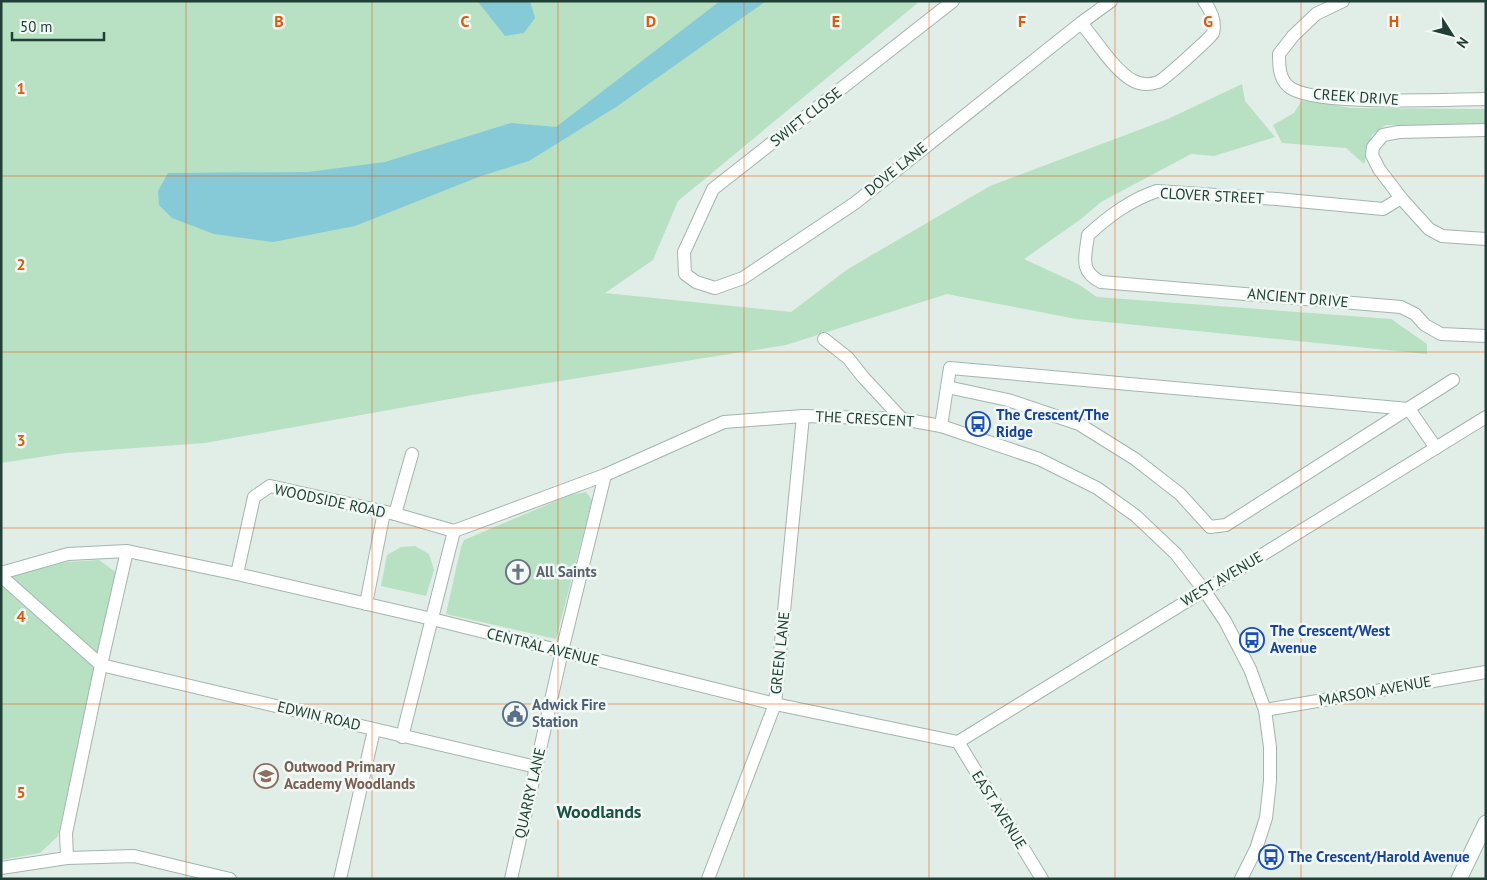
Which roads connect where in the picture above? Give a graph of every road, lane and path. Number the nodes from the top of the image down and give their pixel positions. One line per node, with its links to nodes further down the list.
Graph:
1 (953, 1): 10 (street, SWIFT CLOSE)
2 (1111, 1): 5 (street, DOVE LANE)
3 (1204, 1): 5 (street)
4 (1343, 1): 6 (street, CREEK DRIVE)
5 (1081, 23): 10 (street, DOVE LANE)
6 (1486, 99)
7 (1486, 130): 8 (street)
8 (1401, 198): 9 (street); 11 (street, CLOVER STREET)
9 (1486, 239)
10 (684, 252)
11 (1101, 282): 12 (street, ANCIENT DRIVE)
12 (1486, 336)
13 (824, 338): 19 (street)
14 (1453, 380): 16 (street)
15 (946, 387): 16 (street); 16 (street); 20 (street)
16 (1410, 409): 21 (street)
17 (802, 416): 19 (street, THE CRESCENT); 23 (street, THE CRESCENT); 35 (street, GREEN LANE)
18 (1486, 418): 21 (street, WEST AVENUE)
19 (902, 419): 20 (street, THE CRESCENT)
20 (941, 426): 29 (street, THE CRESCENT)
21 (1436, 448): 29 (street, WEST AVENUE)
22 (412, 454): 24 (street)
23 (605, 474): 25 (street, THE CRESCENT); 32 (street, QUARRY LANE)
24 (390, 513): 25 (street, WOODSIDE ROAD); 28 (street, WOODSIDE ROAD); 30 (street)
25 (454, 531): 31 (street)
26 (127, 551): 27 (street, CENTRAL AVENUE); 28 (street, CENTRAL AVENUE); 33 (street)
27 (1, 574): 33 (street)
28 (237, 574): 30 (street, CENTRAL AVENUE)
29 (1204, 590): 36 (street, THE CRESCENT); 39 (street, WEST AVENUE)
30 (366, 604): 31 (street, CENTRAL AVENUE)
31 (432, 619): 32 (street, CENTRAL AVENUE); 38 (street)
32 (562, 651): 35 (street, CENTRAL AVENUE); 40 (street, QUARRY LANE)
33 (101, 665): 37 (street, EDWIN ROAD); 42 (street)
34 (1486, 672): 36 (street, MARSON AVENUE)
35 (775, 704): 39 (street, CENTRAL AVENUE); 47 (street, GREEN LANE)
36 (1265, 710): 49 (street, THE CRESCENT)
37 (374, 730): 38 (street, EDWIN ROAD); 45 (street)
38 (402, 736): 40 (street, EDWIN ROAD)
39 (958, 742): 48 (street, EAST AVENUE)
40 (536, 767): 46 (street, QUARRY LANE)
41 (1486, 823): 50 (street)
42 (67, 858): 43 (street); 44 (street)
43 (1, 868)
44 (230, 879)
45 (340, 879)
46 (511, 879)
47 (708, 879)
48 (1042, 879)
49 (1241, 879)
50 (1458, 879)

